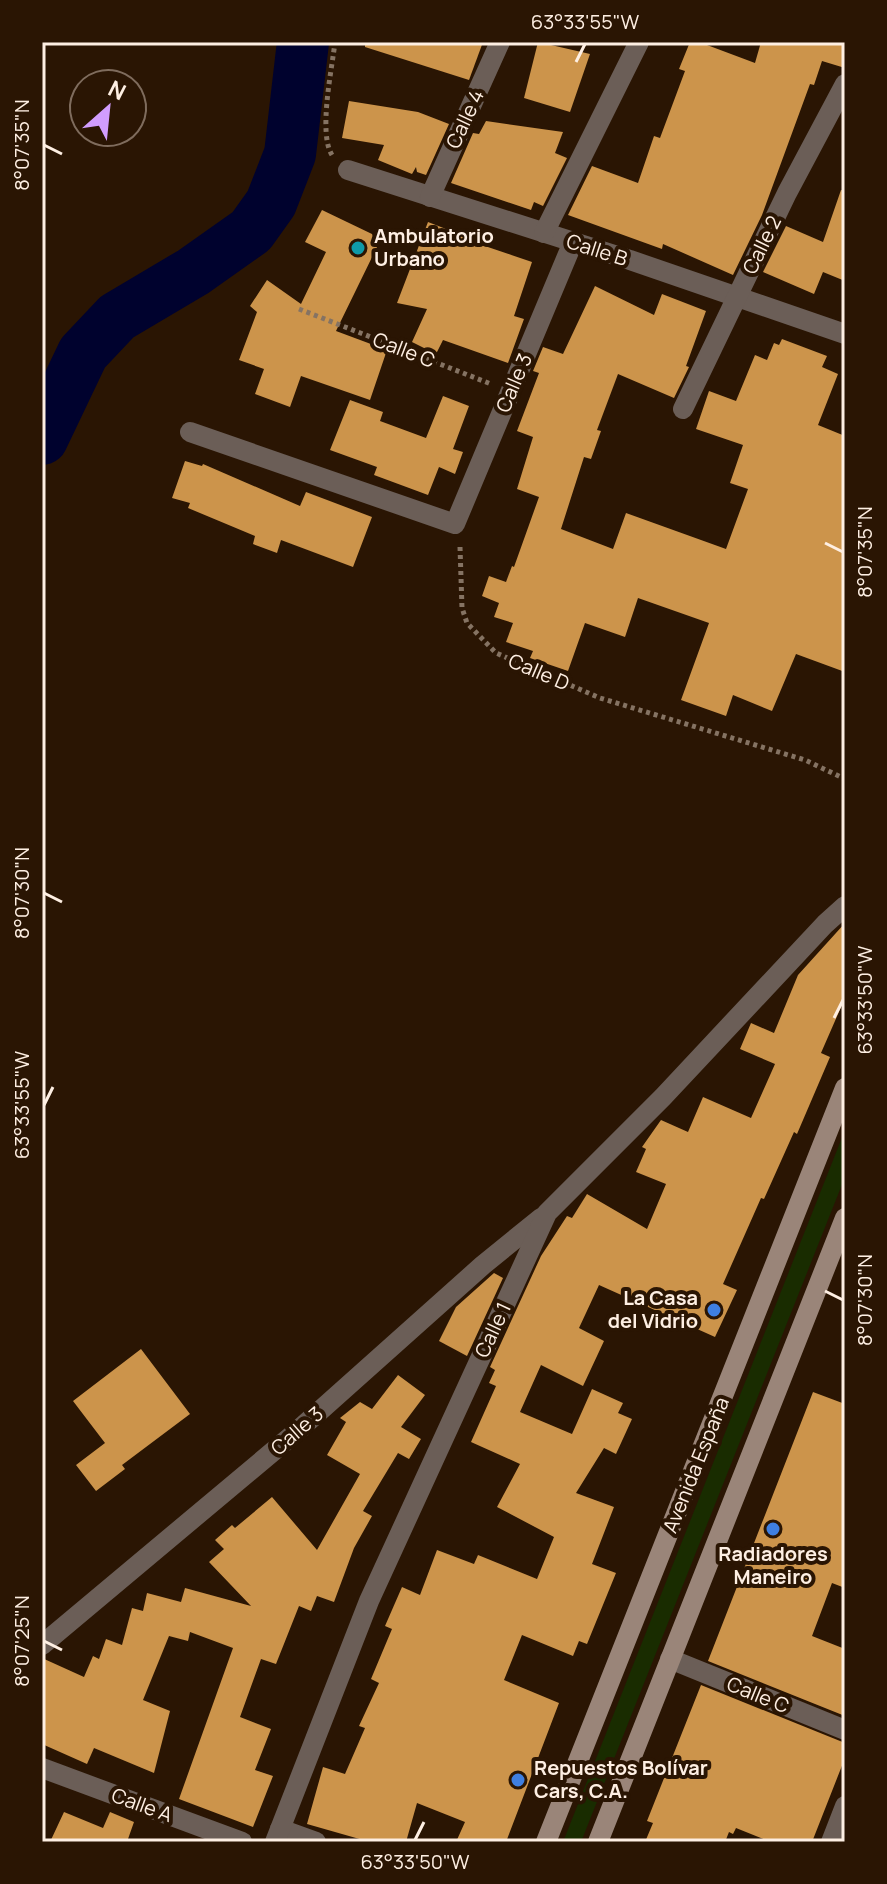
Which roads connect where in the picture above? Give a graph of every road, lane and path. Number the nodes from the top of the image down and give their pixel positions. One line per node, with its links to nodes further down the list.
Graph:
1 (335, 42): 5 (path)
2 (500, 42): 6 (street, Calle 4)
3 (639, 42): 7 (street)
4 (845, 84): 9 (street, Calle 2)
5 (348, 170): 6 (street, Calle B)
6 (430, 197): 7 (street, Calle B)
7 (544, 233): 8 (street, Calle B)
8 (573, 242): 9 (street, Calle B); 12 (street, Calle 3)
9 (737, 297): 11 (street, Calle B); 13 (street, Calle 2)
10 (299, 309): 12 (path, Calle C)
11 (845, 334)
12 (510, 392): 15 (street, Calle 3)
13 (683, 409)
14 (190, 432): 15 (street)
15 (455, 524): 16 (path, Calle D)
16 (845, 779)
17 (845, 906): 19 (street, Calle 1)
18 (845, 1088): 29 (main road, Avenida España)
19 (547, 1213): 21 (street, Calle 3); 26 (street, Calle 1)
20 (845, 1218): 22 (main road)
21 (42, 1645)
22 (670, 1659): 23 (street, Calle C); 30 (main road)
23 (845, 1730)
24 (42, 1768): 27 (street, Calle A)
25 (845, 1806): 31 (street)
26 (278, 1835): 28 (street)
27 (242, 1842)
28 (316, 1842)
29 (546, 1842)
30 (598, 1842)
31 (831, 1842)

